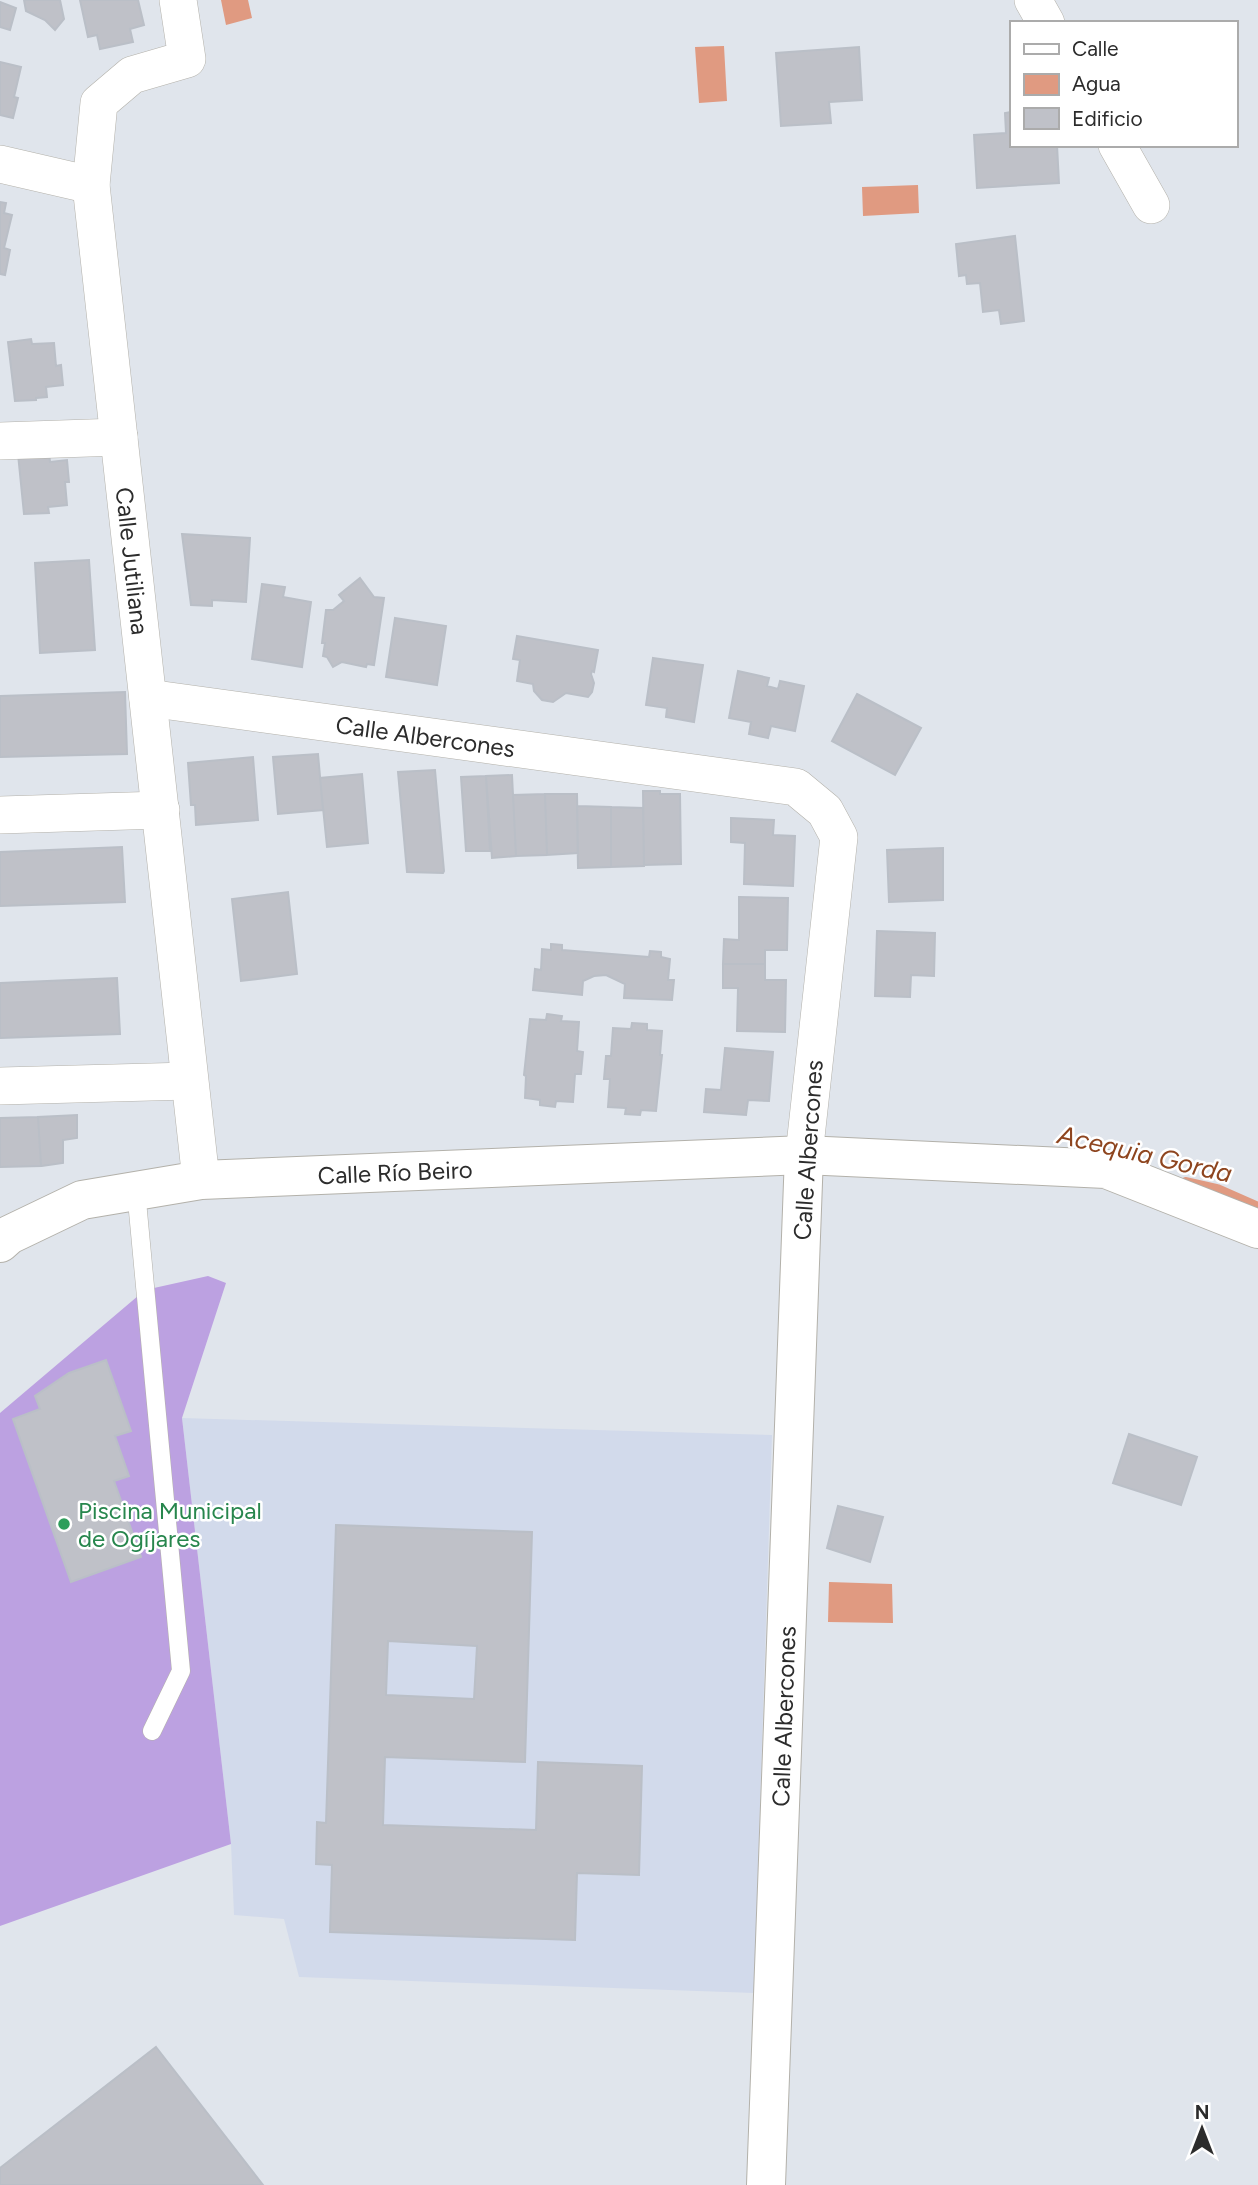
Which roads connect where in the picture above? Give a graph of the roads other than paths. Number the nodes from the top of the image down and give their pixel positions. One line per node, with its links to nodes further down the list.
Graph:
1 (178, 0): 6 (street, Calle Jutiliana)
2 (1033, 0): 3 (street)
3 (1045, 21)
4 (1118, 147): 7 (street)
5 (0, 164): 6 (street)
6 (91, 185): 8 (street, Calle Jutiliana)
7 (1151, 205)
8 (119, 437): 9 (street); 10 (street, Calle Jutiliana)
9 (0, 441)
10 (148, 698): 11 (street, Calle Jutiliana); 15 (street, Calle Albercones)
11 (160, 810): 12 (street); 13 (street, Calle Jutiliana)
12 (0, 815)
13 (189, 1081): 14 (street); 16 (street, Calle Jutiliana)
14 (0, 1086)
15 (804, 1154): 16 (street, Calle Río Beiro); 18 (street, Calle Río Beiro); 21 (street, Calle Albercones)
16 (201, 1180): 17 (street, Calle Río Beiro)
17 (136, 1190): 19 (street, Calle Río Beiro); 20 (lane)
18 (1258, 1229)
19 (0, 1243)
20 (152, 1731)
21 (766, 2185)

